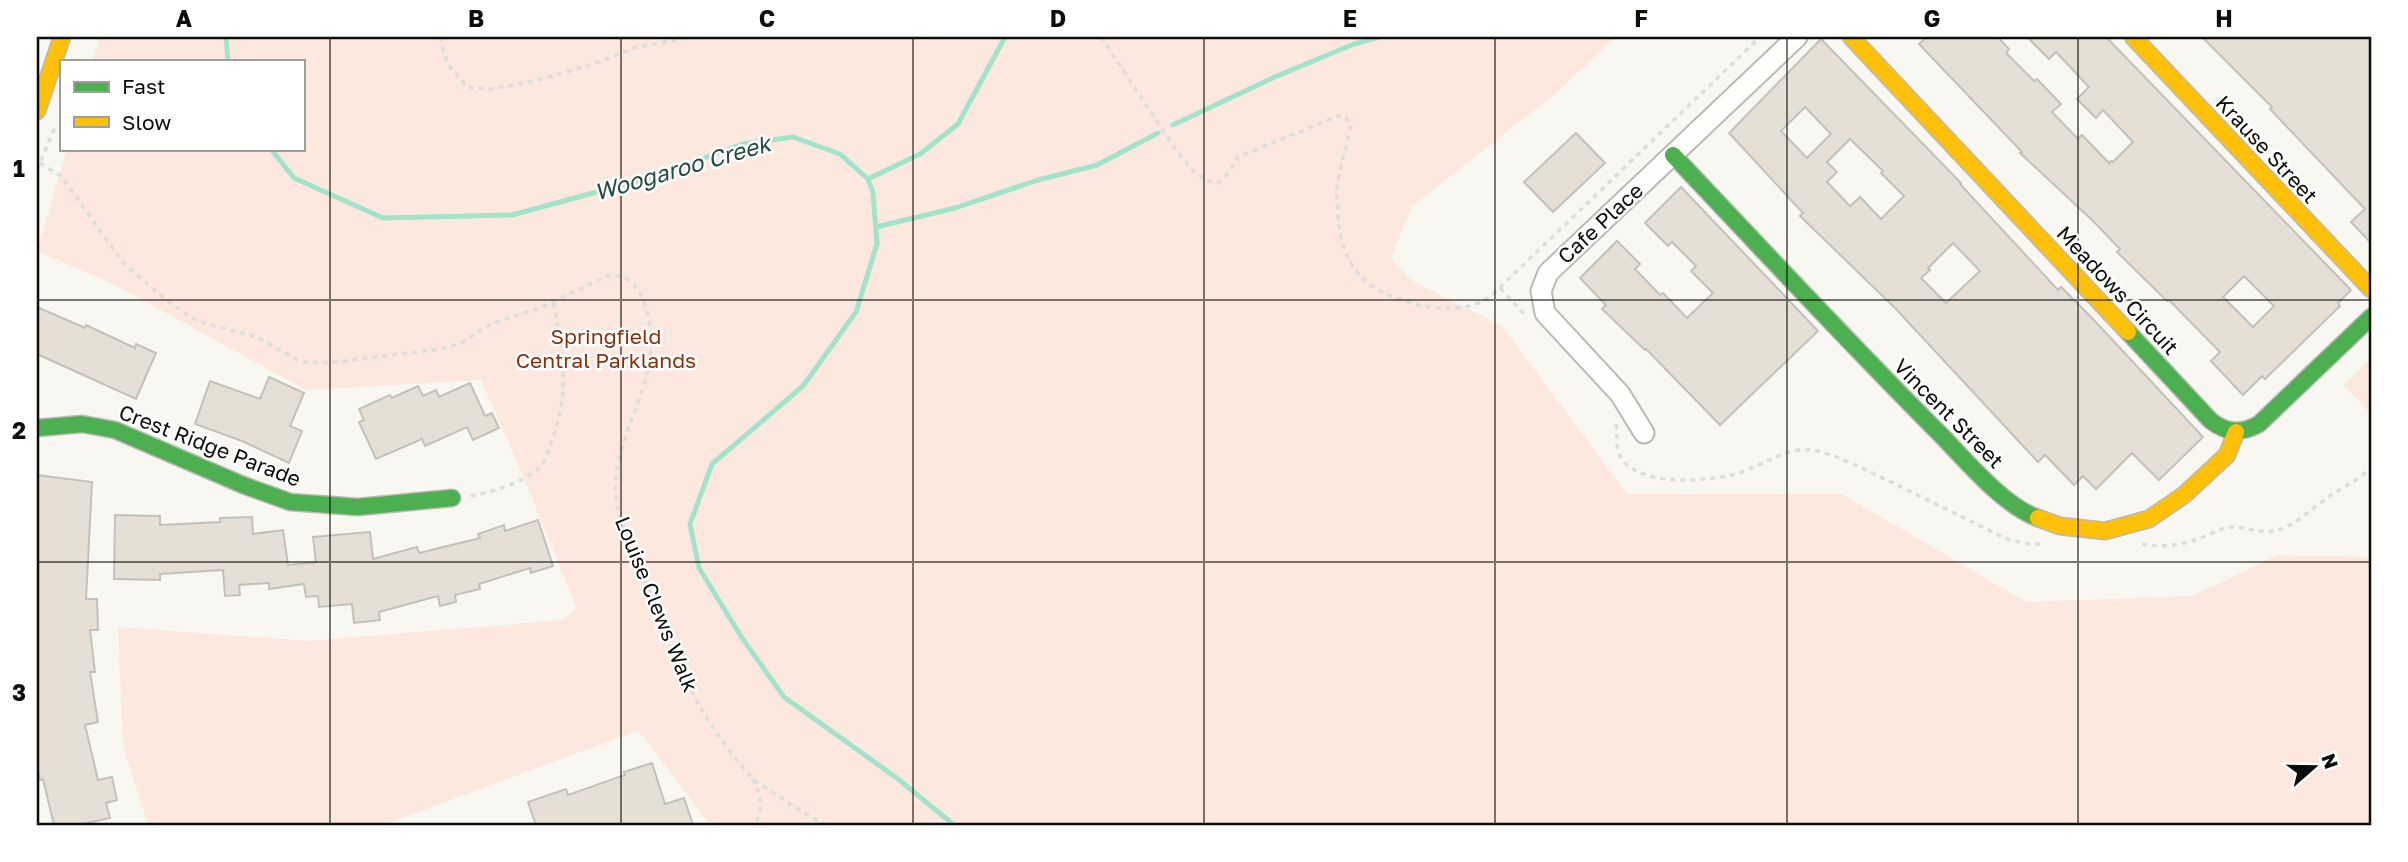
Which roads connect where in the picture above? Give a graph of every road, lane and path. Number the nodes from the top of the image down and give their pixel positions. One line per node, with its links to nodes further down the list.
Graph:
1 (62, 37): 9 (street)
2 (440, 37): 3 (path)
3 (692, 37)
4 (1101, 37): 14 (path)
5 (1760, 37): 14 (path)
6 (1797, 37): 11 (street, Cafe Place)
7 (1851, 37): 21 (street, Meadows Circuit)
8 (2133, 37): 15 (street, Krause Street)
9 (37, 111)
10 (56, 123): 12 (path)
11 (1673, 155): 21 (street, Vincent Street); 22 (street, Cafe Place)
12 (38, 164): 13 (path); 16 (path, Louise Clews Walk)
13 (37, 170)
14 (1500, 288): 17 (path)
15 (2371, 289)
16 (553, 301): 24 (path); 27 (path, Louise Clews Walk)
17 (1527, 317)
18 (2371, 317): 21 (street)
19 (1614, 418): 26 (path)
20 (37, 429): 24 (street, Crest Ridge Parade)
21 (2236, 432)
22 (1644, 433)
23 (2371, 467): 25 (path)
24 (452, 499)
25 (2135, 543)
26 (2049, 544)
27 (751, 778): 28 (path); 29 (path, Louise Clews Walk)
28 (755, 825)
29 (827, 825)

